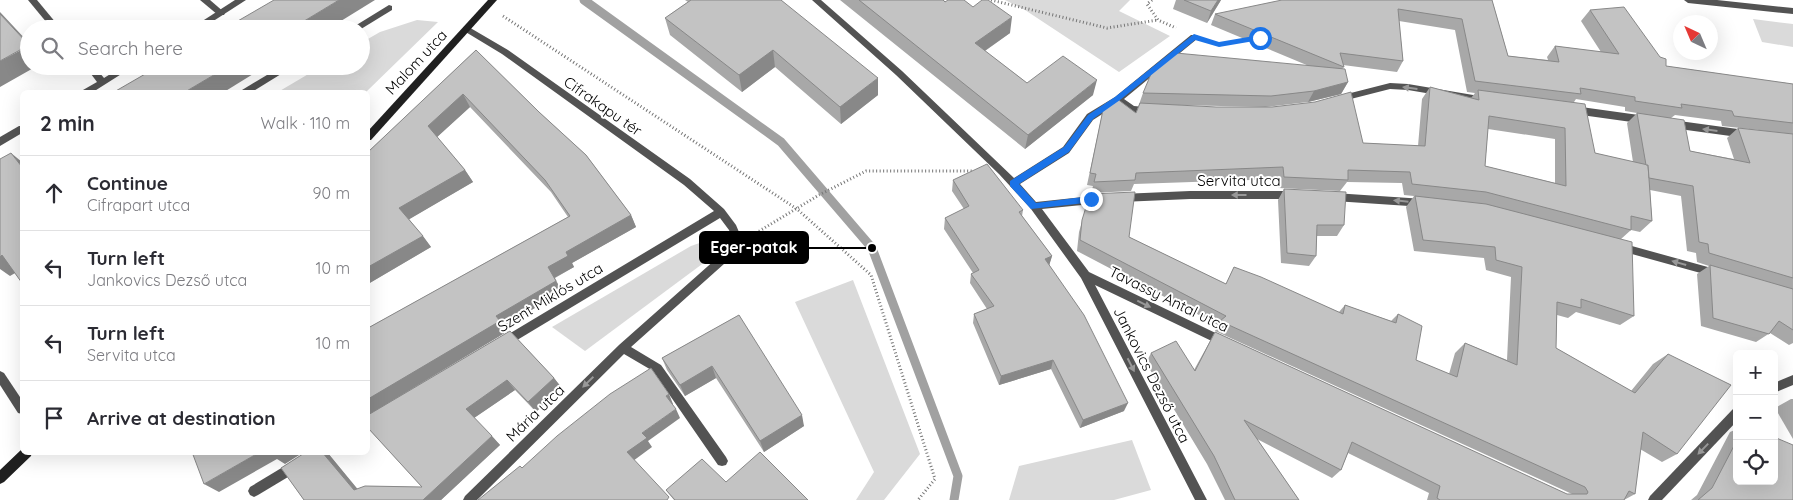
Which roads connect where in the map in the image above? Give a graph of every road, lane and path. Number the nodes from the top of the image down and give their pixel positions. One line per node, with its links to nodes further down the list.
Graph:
1 (32, 0): 12 (street)
2 (204, 0): 11 (street)
3 (242, 0): 11 (street)
4 (816, 0): 34 (street)
5 (991, 0): 15 (path)
6 (1152, 0): 15 (path)
7 (1688, 0): 10 (street)
8 (490, 3): 16 (main road); 40 (path)
9 (389, 8): 14 (street)
10 (1793, 11)
11 (221, 13): 13 (street)
12 (49, 20)
13 (209, 20)
14 (369, 20)
15 (1158, 20): 17 (path)
16 (467, 29): 31 (main road, Malom utca); 41 (street, Cifrakapu tér)
17 (1194, 37): 18 (path); 25 (street)
18 (1251, 39)
19 (96, 75): 22 (street)
20 (116, 75): 22 (street)
21 (274, 75): 24 (street)
22 (103, 83): 23 (street)
23 (90, 90)
24 (248, 90)
25 (1118, 98): 29 (street); 35 (street)
26 (1493, 100): 27 (street, one-way to 27)
27 (1331, 101)
28 (1561, 108): 32 (street, one-way to 28)
29 (1162, 110)
30 (20, 130): 33 (street)
31 (370, 134)
32 (1754, 135)
33 (0, 142)
34 (1002, 171): 35 (street, Jankovics Dezső utca); 40 (path)
35 (1013, 184): 39 (street, Jankovics Dezső utca)
36 (1305, 196): 39 (street, Servita utca, one-way to 39)
37 (1325, 196): 38 (street, one-way to 37)
38 (1431, 204)
39 (1034, 206): 44 (street, Jankovics Dezső utca)
40 (797, 209): 43 (path); 60 (path)
41 (721, 212): 43 (street, Cifrakapu tér); 47 (street, Szent Miklós utca)
42 (1606, 243): 45 (street, one-way to 42)
43 (739, 244): 48 (street, Mária utca)
44 (1085, 275): 46 (street, Tavassy Antal utca, one-way to 46); 61 (street, Jankovics Dezső utca, one-way to 61)
45 (1727, 277)
46 (1236, 347)
47 (494, 348)
48 (623, 348): 56 (street); 59 (street, Mária utca, one-way to 59)
49 (0, 376): 52 (street)
50 (1793, 380): 51 (street)
51 (1778, 386)
52 (20, 406)
53 (1733, 417): 62 (street, one-way to 62)
54 (24, 455): 57 (main road)
55 (313, 455): 58 (street)
56 (722, 461)
57 (0, 478)
58 (254, 491)
59 (469, 500)
60 (918, 500)
61 (1201, 500)
62 (1654, 500)

